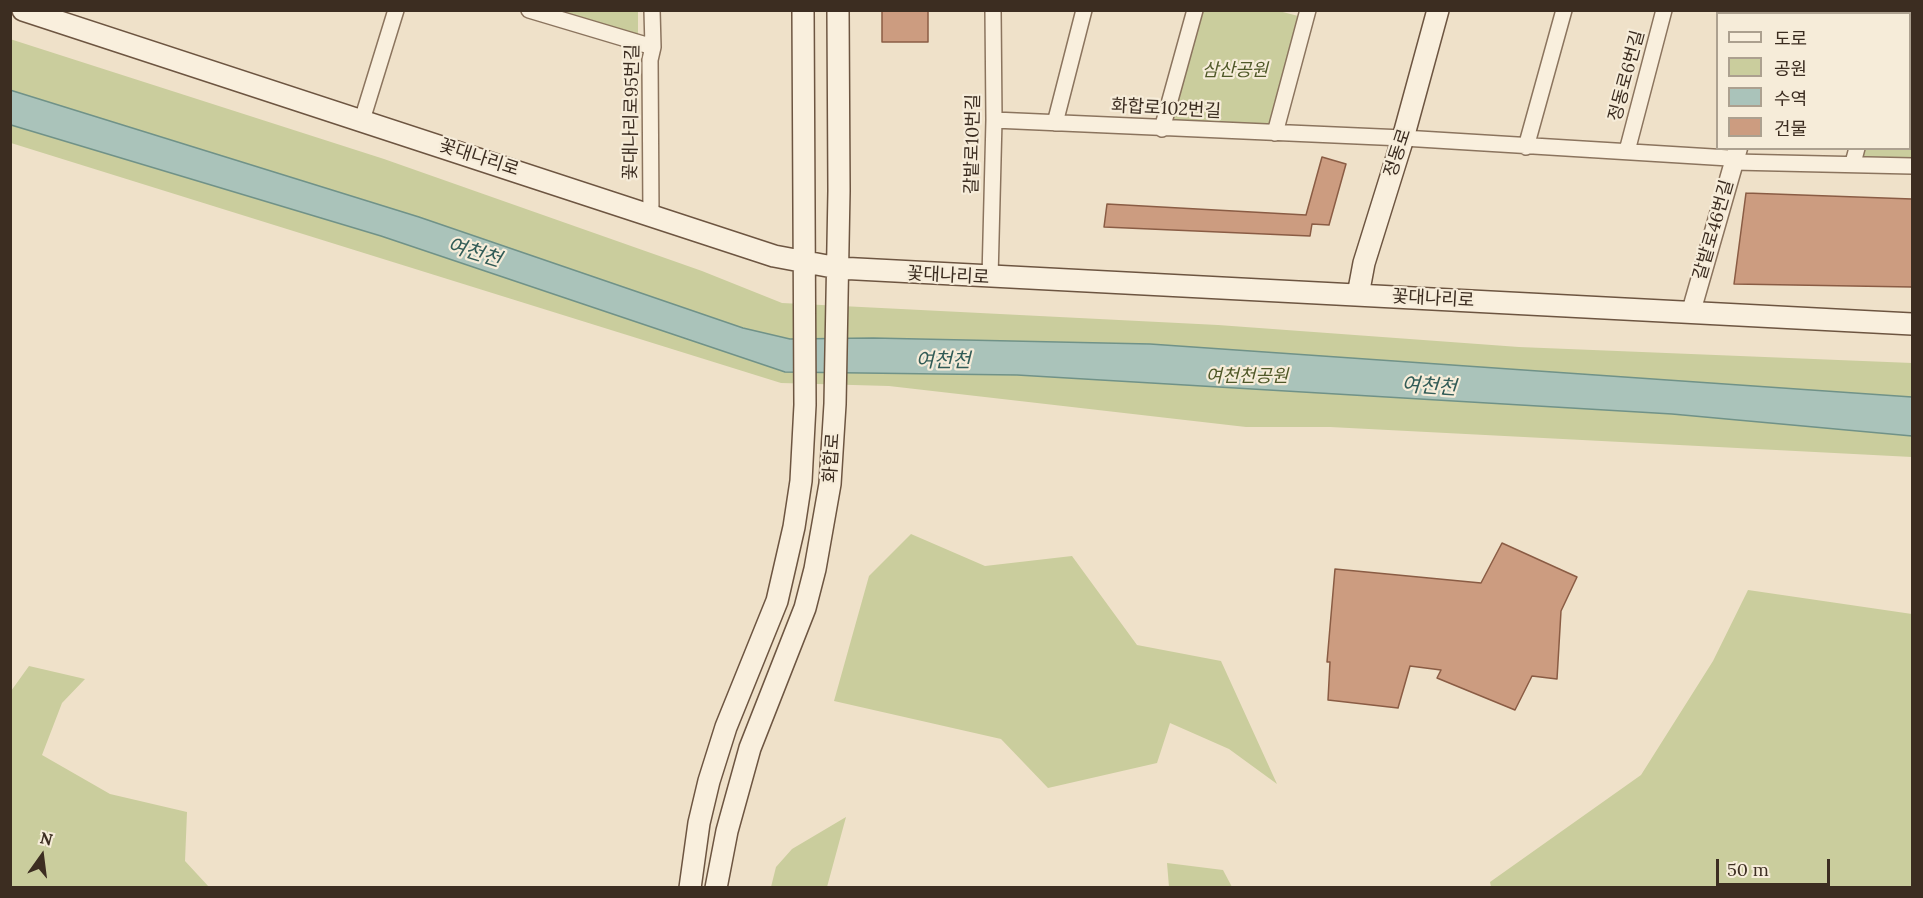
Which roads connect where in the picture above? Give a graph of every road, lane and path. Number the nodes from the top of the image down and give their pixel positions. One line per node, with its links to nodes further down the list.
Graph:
1 (23, 10): 15 (main road, 꽃대나리로)
2 (396, 10): 15 (street)
3 (530, 10): 14 (street)
4 (652, 10): 14 (street, 꽃대나리로95번길)
5 (803, 10): 27 (main road, 화합로)
6 (838, 10): 28 (main road, 화합로)
7 (993, 10): 16 (street, 갈밭로10번길)
8 (1084, 10): 17 (street)
9 (1195, 10): 18 (street)
10 (1308, 10): 19 (street)
11 (1438, 10): 20 (main road, 정동로)
12 (1564, 10): 21 (street)
13 (1664, 10): 22 (street, 정동로6번길)
14 (653, 47): 26 (street, 꽃대나리로95번길)
15 (362, 120): 26 (main road, 꽃대나리로)
16 (994, 120): 17 (street, 화합로102번길); 29 (street, 갈밭로10번길)
17 (1055, 123): 18 (street, 화합로102번길)
18 (1162, 129): 19 (street, 화합로102번길)
19 (1275, 134): 20 (street, 화합로102번길)
20 (1403, 138): 21 (street); 30 (main road, 정동로)
21 (1526, 147): 22 (street)
22 (1627, 151): 23 (street)
23 (1736, 155): 24 (street); 31 (street, 갈밭로46번길)
24 (1855, 156): 25 (street)
25 (1912, 166)
26 (651, 215): 27 (main road, 꽃대나리로)
27 (804, 263): 28 (main road, 꽃대나리로); 33 (main road, 화합로)
28 (838, 268): 29 (main road, 꽃대나리로); 34 (main road, 화합로)
29 (990, 278): 30 (main road, 꽃대나리로)
30 (1358, 295): 31 (main road, 꽃대나리로)
31 (1691, 312): 32 (main road, 꽃대나리로)
32 (1912, 324)
33 (690, 888)
34 (716, 888)

